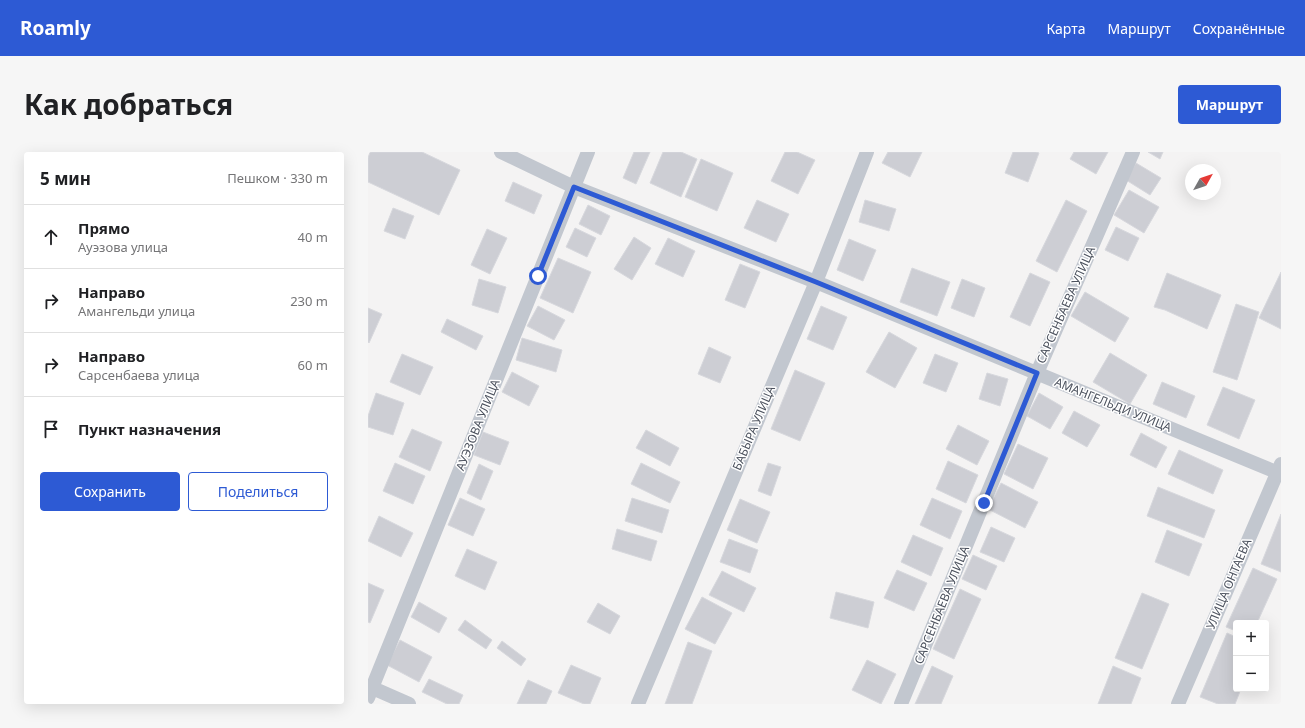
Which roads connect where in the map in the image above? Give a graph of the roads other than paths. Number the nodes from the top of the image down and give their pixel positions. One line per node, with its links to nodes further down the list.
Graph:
1 (501, 152): 5 (street, АМАНГЕЛЬДИ УЛИЦА)
2 (588, 152): 5 (street, АУЭЗОВА УЛИЦА)
3 (867, 152): 6 (street, БАБЫРА УЛИЦА)
4 (1133, 152): 7 (street, САРСЕНБАЕВА УЛИЦА)
5 (574, 187): 6 (street, АМАНГЕЛЬДИ УЛИЦА); 9 (street, АУЭЗОВА УЛИЦА)
6 (816, 282): 7 (street, АМАНГЕЛЬДИ УЛИЦА); 11 (street, БАБЫРА УЛИЦА)
7 (1037, 373): 8 (street, АМАНГЕЛЬДИ УЛИЦА); 12 (street, САРСЕНБАЕВА УЛИЦА)
8 (1280, 470): 13 (street, УЛИЦА ОНТАЕВА)
9 (370, 691): 10 (street)
10 (409, 704)
11 (638, 704)
12 (901, 704)
13 (1178, 704)

